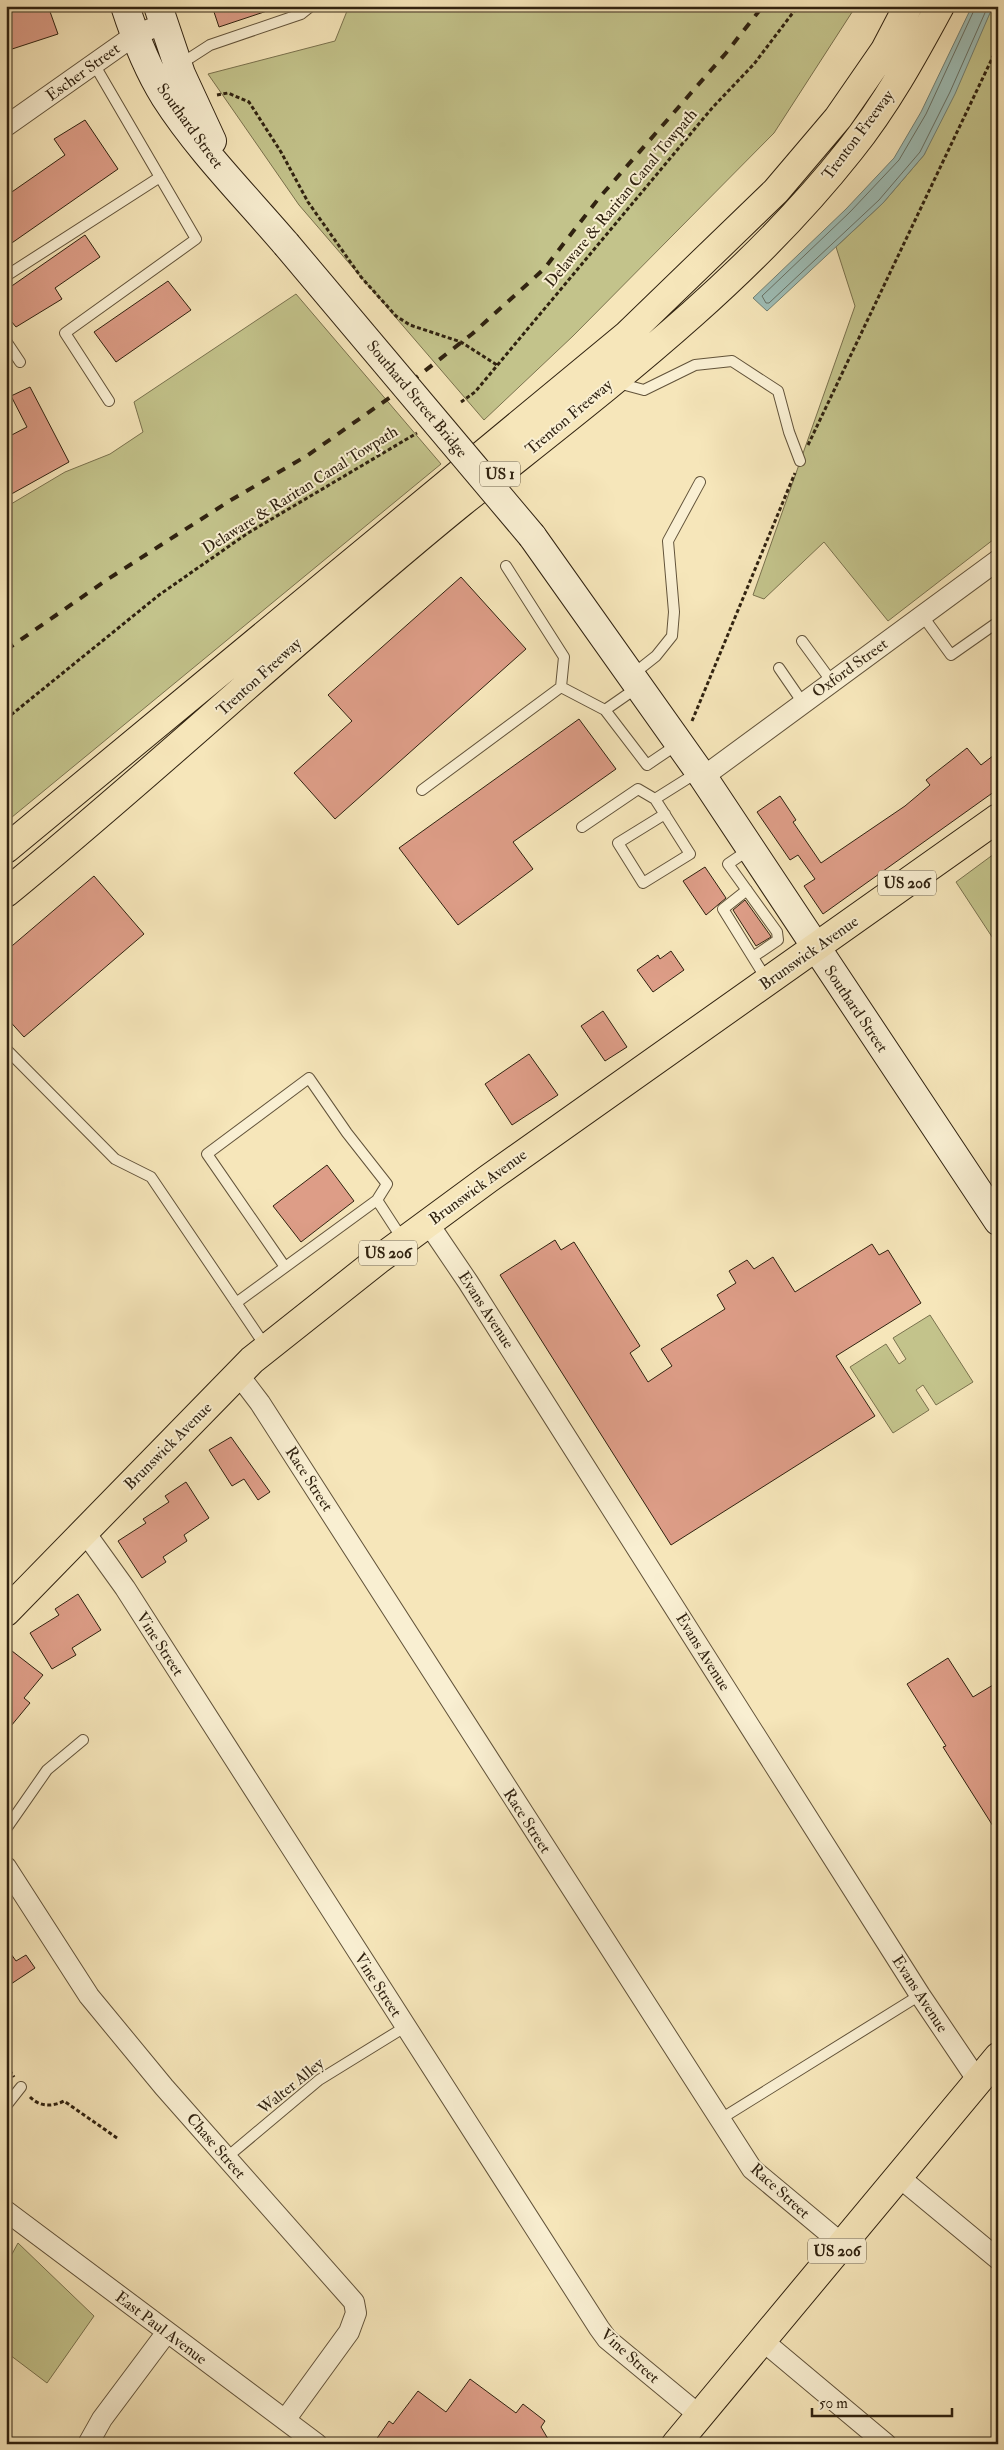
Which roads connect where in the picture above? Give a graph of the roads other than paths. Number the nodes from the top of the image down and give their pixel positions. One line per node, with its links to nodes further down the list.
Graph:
1 (125, 6): 6 (street, Southard Street)
2 (311, 6): 8 (lane)
3 (908, 6): 37 (main road, Trenton Freeway / US 1)
4 (940, 6): 15 (main road, Trenton Freeway / US 1)
5 (161, 15): 6 (street, Escher Street); 8 (street, Southard Street)
6 (135, 35): 7 (street, Escher Street); 11 (street, Southard Street)
7 (94, 64): 9 (street, Escher Street); 10 (lane)
8 (178, 65): 11 (street, Southard Street)
9 (6, 126)
10 (160, 177): 12 (lane); 16 (lane)
11 (231, 181): 25 (street, Southard Street Bridge, bridge)
12 (6, 276)
13 (6, 340): 14 (lane)
14 (20, 362)
15 (612, 381): 17 (lane); 40 (main road, Trenton Freeway / US 1)
16 (109, 401)
17 (800, 462)
18 (700, 482): 25 (lane)
19 (998, 560): 21 (street, Oxford Street)
20 (506, 566): 27 (lane)
21 (922, 615): 22 (lane); 26 (street, Oxford Street)
22 (998, 622)
23 (802, 641): 26 (lane)
24 (779, 668): 28 (lane)
25 (635, 681): 29 (lane); 30 (street, Southard Street Bridge)
26 (832, 682): 28 (street, Oxford Street)
27 (561, 687): 29 (lane); 32 (lane)
28 (803, 703): 31 (street, Oxford Street)
29 (605, 710): 30 (lane)
30 (680, 745): 31 (street, Southard Street)
31 (701, 774): 33 (lane); 38 (street, Southard Street)
32 (422, 790)
33 (655, 799): 34 (lane); 36 (lane)
34 (665, 814): 34 (lane)
35 (998, 818): 41 (main road, Brunswick Avenue / US 206)
36 (582, 827)
37 (6, 849)
38 (750, 849): 39 (lane); 41 (street, Southard Street)
39 (747, 890): 42 (lane); 42 (lane)
40 (6, 893)
41 (815, 948): 43 (main road, Brunswick Avenue / US 206); 46 (street, Southard Street)
42 (753, 957): 43 (lane)
43 (768, 981): 47 (main road, Brunswick Avenue / US 206)
44 (6, 1049): 50 (lane)
45 (377, 1200): 48 (lane); 49 (lane); 49 (lane)
46 (998, 1221)
47 (428, 1223): 48 (main road, Brunswick Avenue / US 206); 58 (street, Evans Avenue)
48 (404, 1241): 51 (main road, Brunswick Avenue / US 206)
49 (285, 1267): 50 (lane)
50 (236, 1303): 51 (lane)
51 (266, 1348): 52 (main road, Brunswick Avenue / US 206)
52 (238, 1374): 53 (main road, Brunswick Avenue / US 206); 64 (street, Race Street)
53 (84, 1531): 54 (main road, Brunswick Avenue / US 206); 59 (street, Vine Street)
54 (6, 1612)
55 (83, 1740): 56 (lane)
56 (6, 1829)
57 (6, 1867): 65 (street, Chase Street)
58 (920, 1995): 61 (street, Evans Avenue); 64 (lane)
59 (405, 2027): 65 (lane, Walter Alley); 72 (street, Vine Street)
60 (998, 2057): 61 (main road, US 206)
61 (978, 2081): 66 (main road, US 206)
62 (21, 2087): 63 (lane)
63 (6, 2106)
64 (719, 2120): 68 (street, Race Street)
65 (226, 2158): 73 (street, Chase Street)
66 (899, 2177): 68 (main road, US 206); 69 (street)
67 (6, 2211): 70 (street, East Paul Avenue)
68 (842, 2244): 71 (main road, US 206)
69 (998, 2259)
70 (166, 2332): 73 (street, East Paul Avenue); 74 (street)
71 (763, 2341): 72 (main road, US 206); 77 (street)
72 (699, 2415): 76 (main road, US 206)
73 (285, 2420): 75 (street, East Paul Avenue)
74 (88, 2444)
75 (317, 2444)
76 (676, 2444)
77 (886, 2444)

